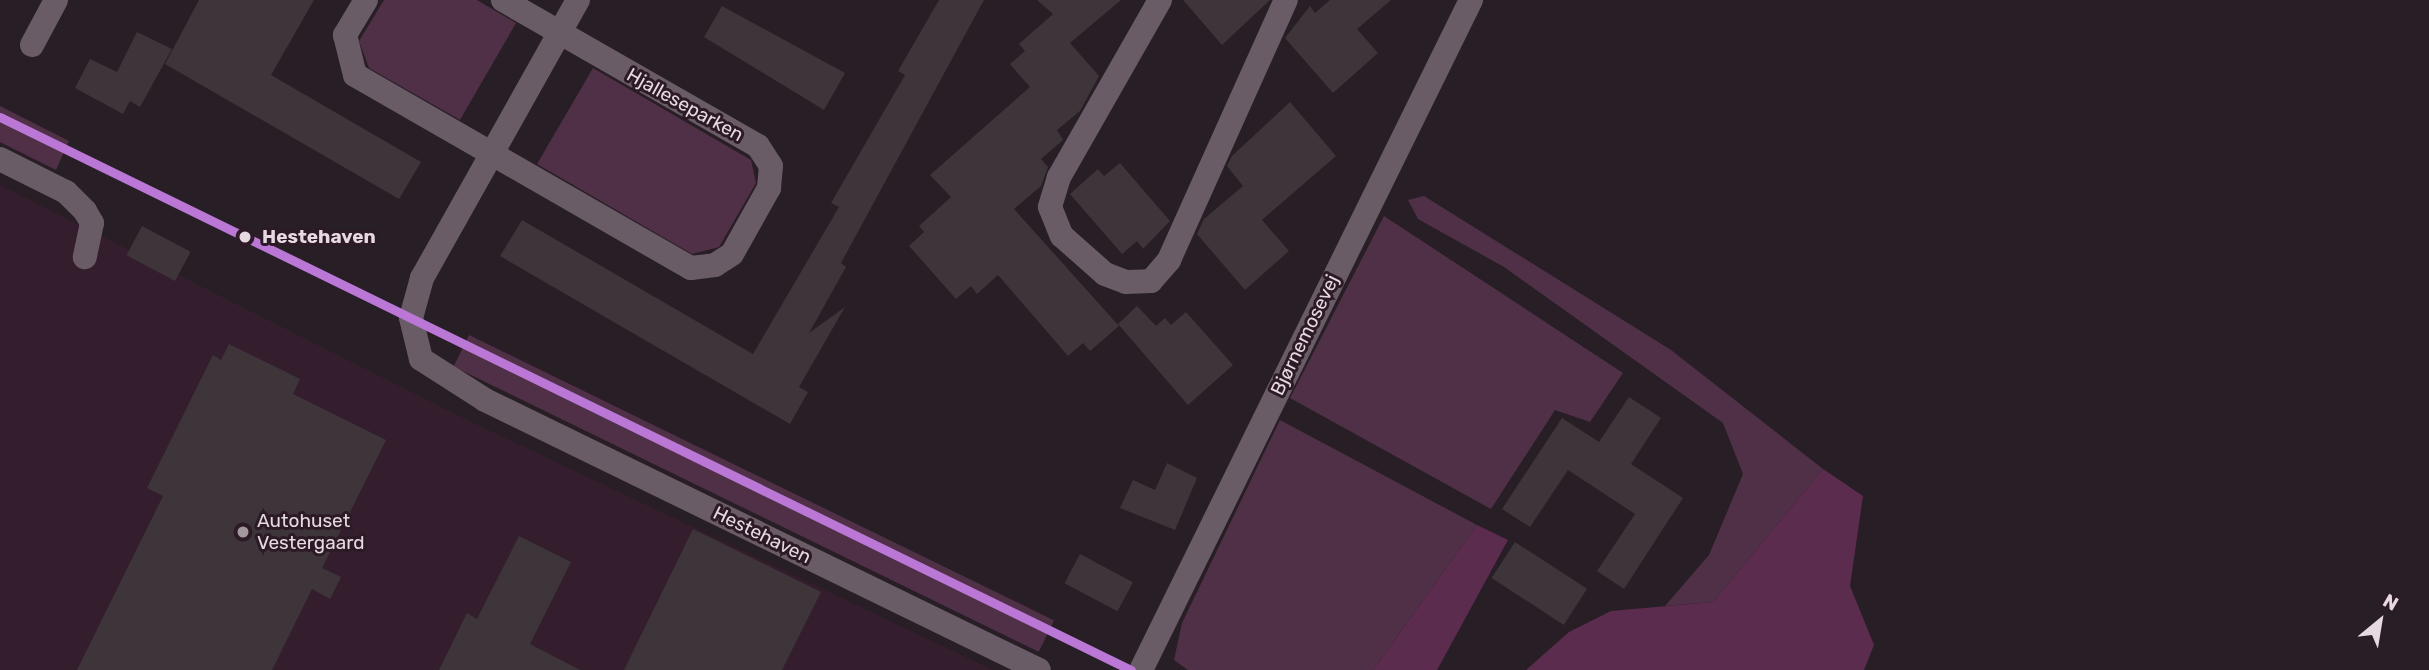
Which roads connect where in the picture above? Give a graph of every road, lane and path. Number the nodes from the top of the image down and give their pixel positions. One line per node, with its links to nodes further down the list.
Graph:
1 (56, 0): 9 (street)
2 (366, 0): 10 (street, Hjalleseparken)
3 (503, 0): 8 (street, Hjalleseparken)
4 (578, 0): 8 (street)
5 (1160, 0): 6 (street)
6 (1286, 0)
7 (1471, 0): 14 (street, Bjørnemosevej)
8 (559, 32): 10 (street); 10 (street, Hjalleseparken)
9 (33, 45)
10 (489, 152): 13 (street, Hestehaven)
11 (0, 159): 12 (street)
12 (85, 257)
13 (1039, 670)
14 (1141, 670)

